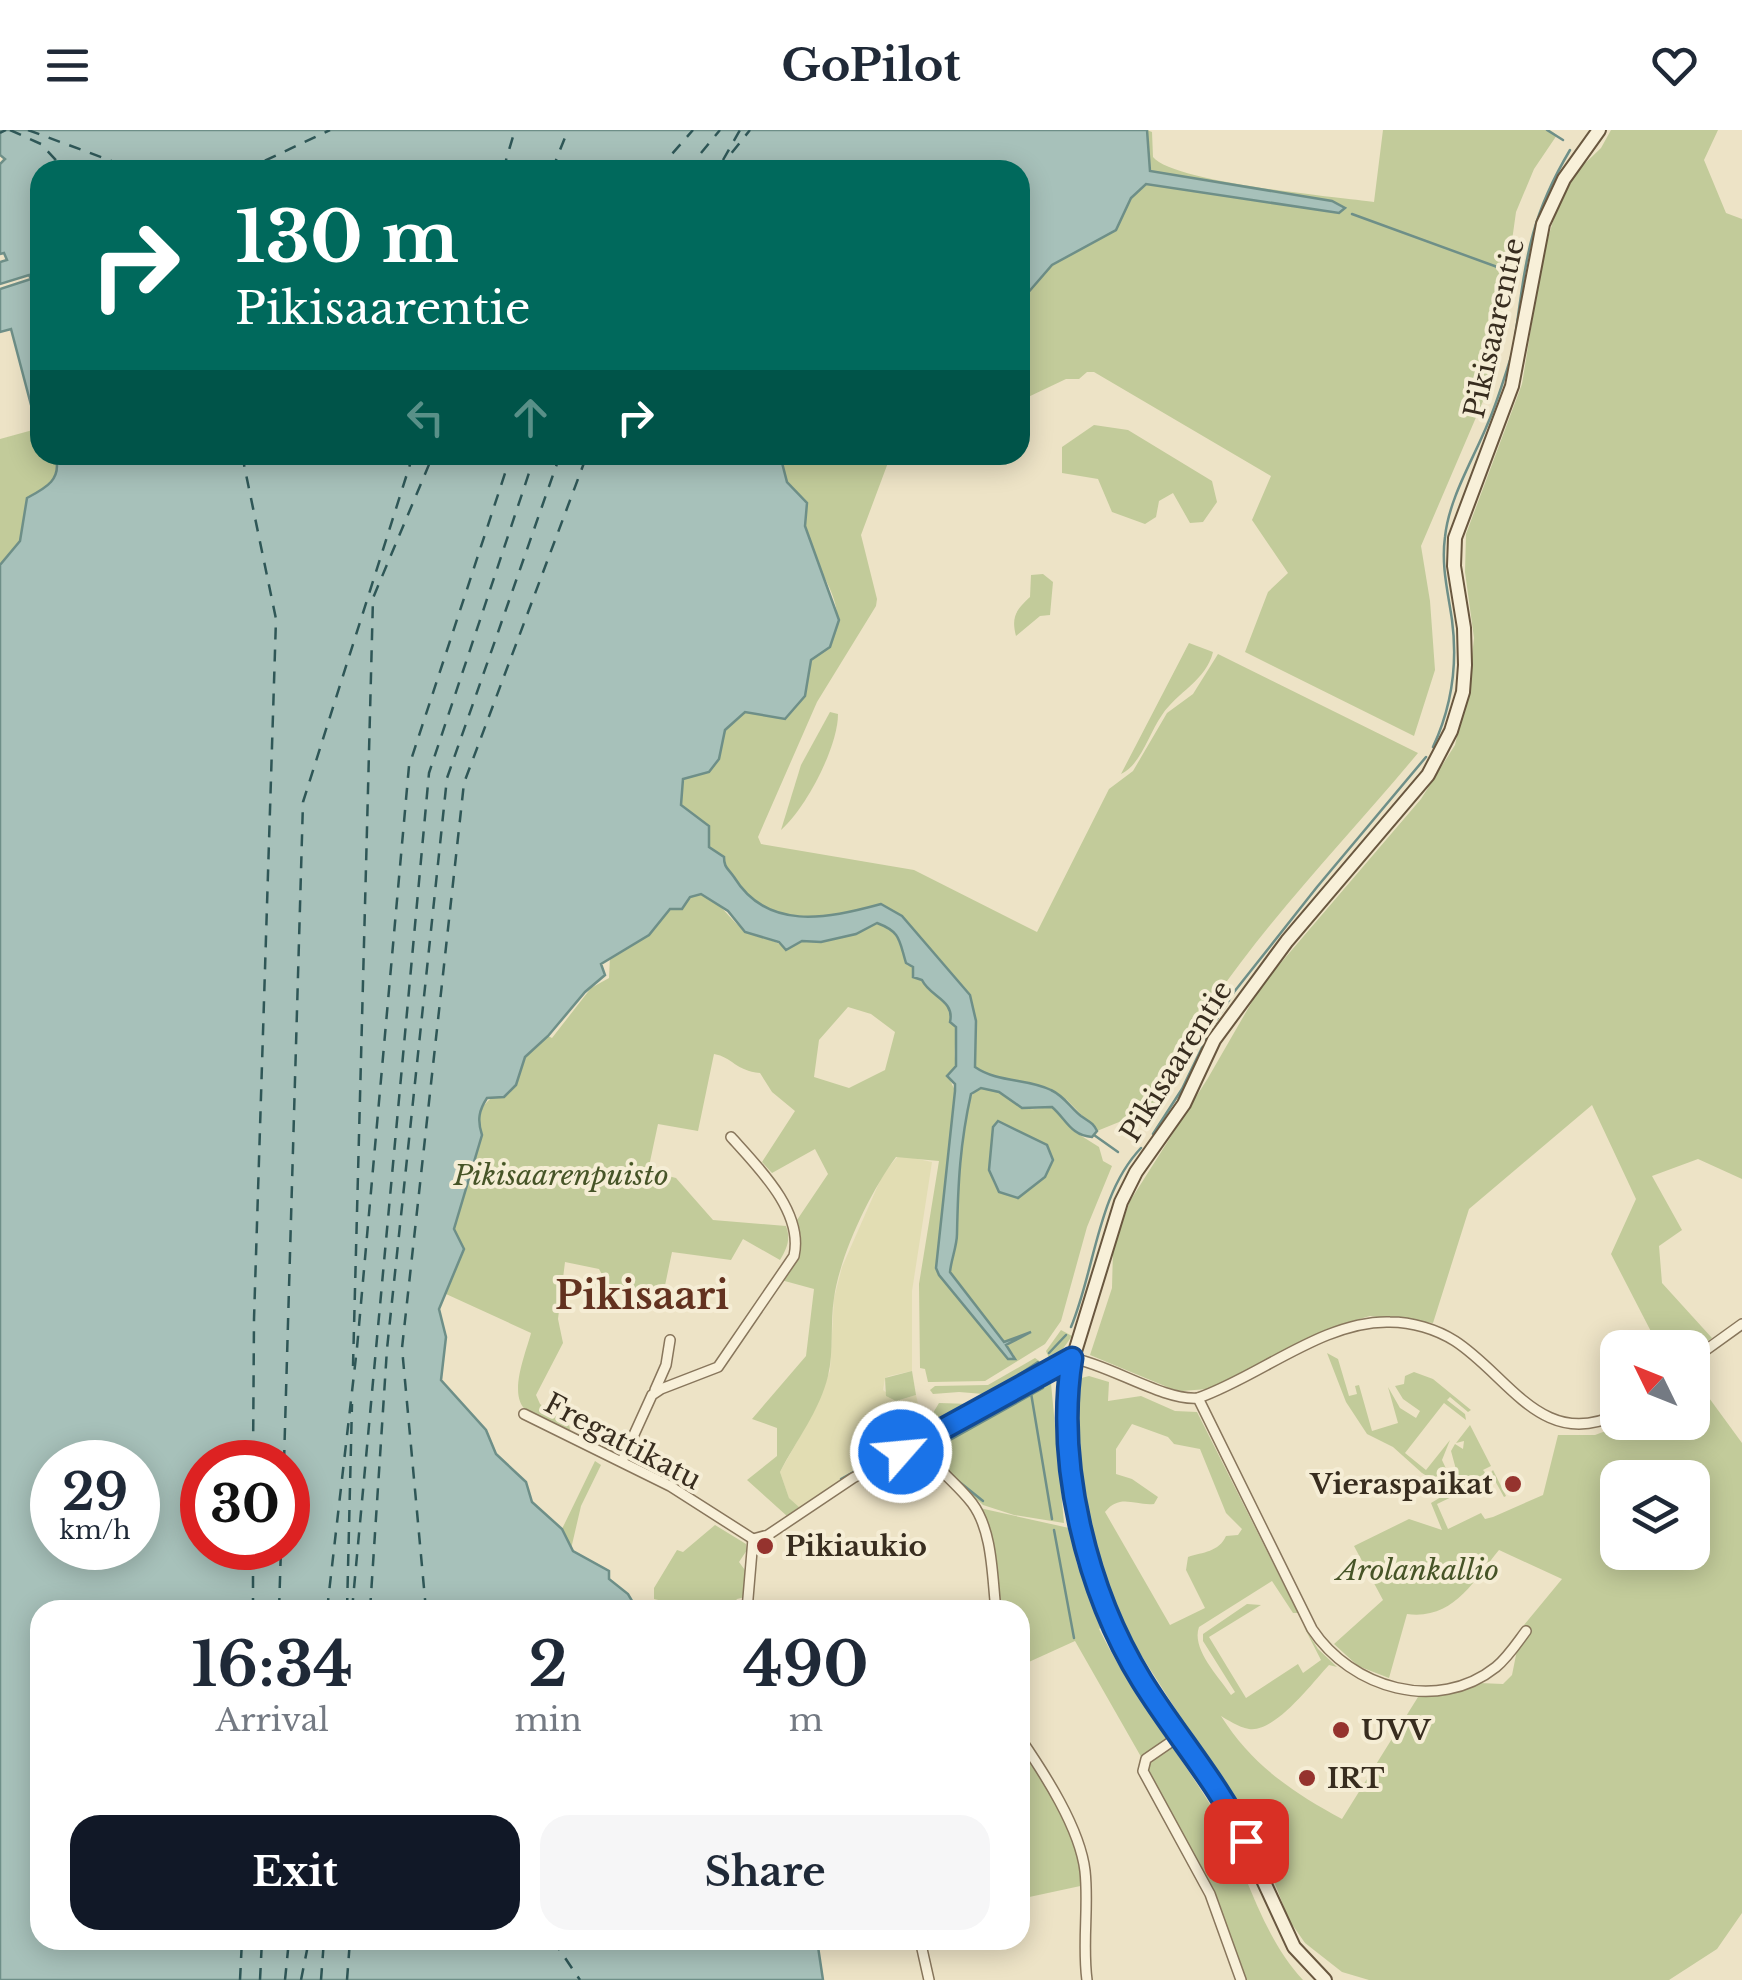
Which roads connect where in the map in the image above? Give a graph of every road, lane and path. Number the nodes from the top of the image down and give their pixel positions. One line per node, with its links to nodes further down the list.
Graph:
1 (1599, 130): 6 (street, Pikisaarentie)
2 (731, 1137): 7 (street)
3 (1742, 1324): 5 (street)
4 (670, 1340): 7 (street)
5 (1710, 1347)
6 (1072, 1358): 8 (street); 11 (street); 17 (street, Pikisaarentie)
7 (652, 1396): 12 (street)
8 (1198, 1398): 10 (street); 16 (street)
9 (524, 1414): 12 (street, Fregattikatu)
10 (1600, 1420)
11 (922, 1442): 13 (street); 15 (street)
12 (622, 1462): 13 (street, Fregattikatu)
13 (753, 1539): 14 (street)
14 (748, 1600)
15 (995, 1600)
16 (1526, 1630)
17 (1181, 1735): 22 (street); 23 (street, Pikisaarentie)
18 (1030, 1754): 21 (street)
19 (922, 1950): 20 (street)
20 (929, 1980)
21 (1087, 1980)
22 (1240, 1980)
23 (1325, 1980)

